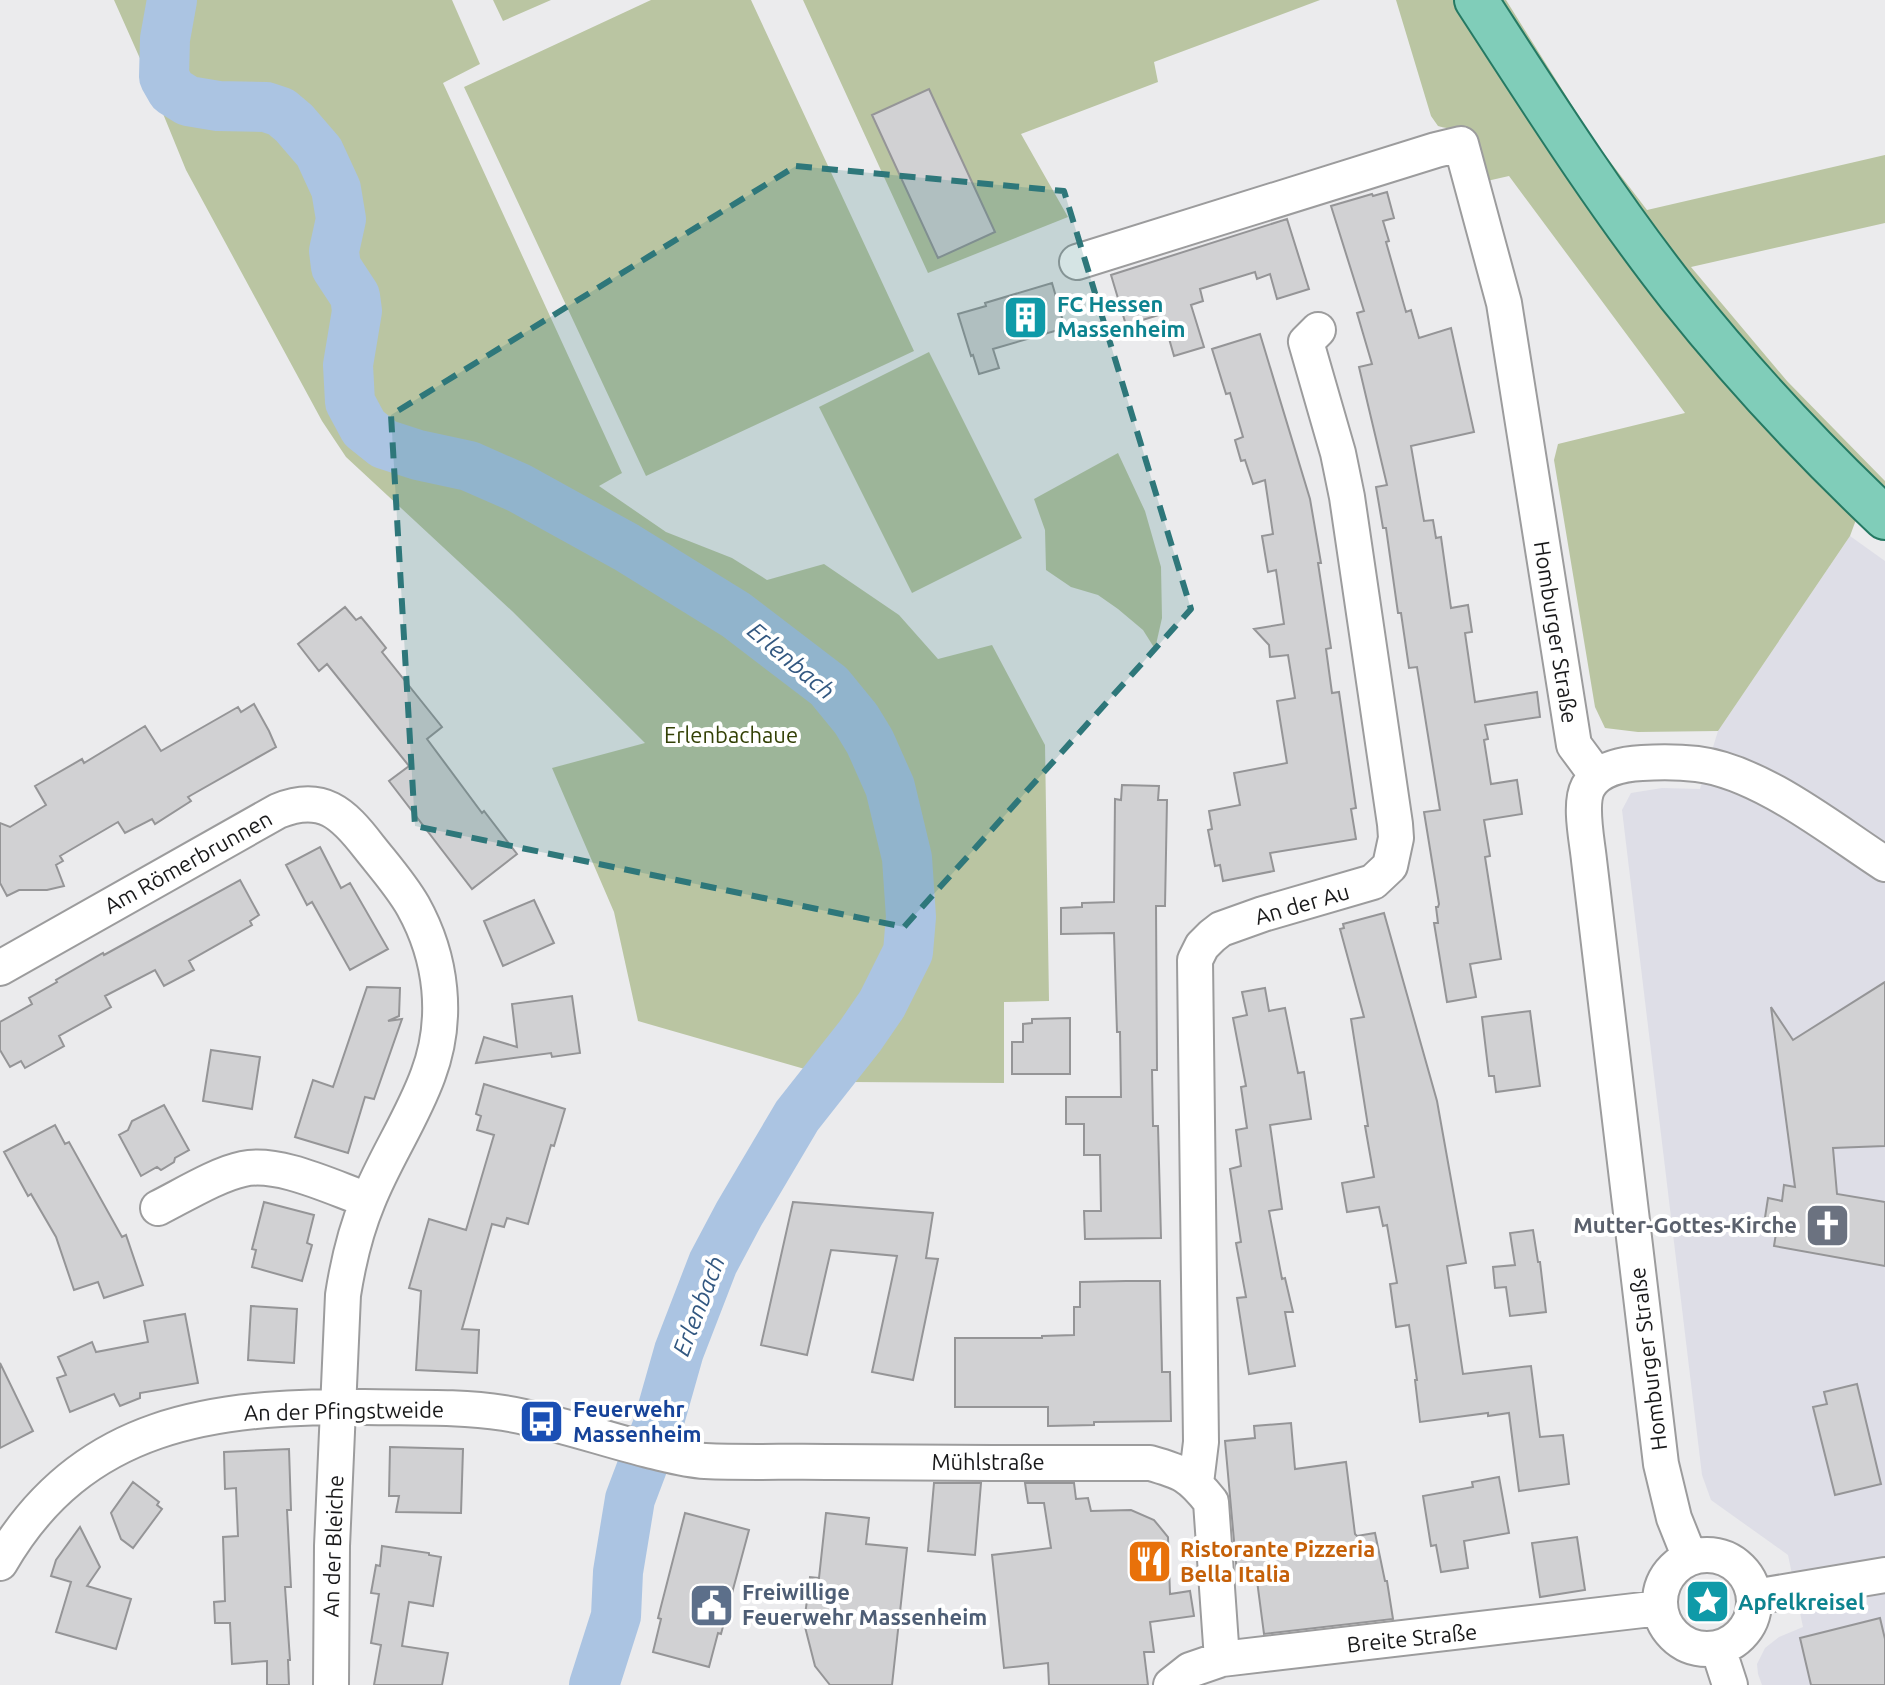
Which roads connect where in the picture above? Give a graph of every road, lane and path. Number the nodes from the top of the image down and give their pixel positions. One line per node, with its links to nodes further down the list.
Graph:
1 (1476, 0): 4 (main road)
2 (1077, 262): 5 (street, Homburger Straße)
3 (1318, 330): 12 (street, An der Au)
4 (1885, 518)
5 (1597, 776): 6 (street); 14 (street, Homburger Straße)
6 (1885, 864)
7 (0, 968): 8 (street, Am Römerbrunnen)
8 (368, 1200): 9 (street); 10 (street, Am Römerbrunnen)
9 (158, 1208)
10 (337, 1407): 11 (street, An der Pfingstweide); 13 (street, An der Pfingstweide); 20 (street, An der Bleiche)
11 (611, 1440): 12 (street, Mühlstraße)
12 (1196, 1483): 19 (street)
13 (3, 1551)
14 (1690, 1558): 16 (street); 17 (street)
15 (1885, 1575): 16 (street)
16 (1754, 1597): 18 (street)
17 (1660, 1608): 18 (street); 19 (street, Breite Straße)
18 (1718, 1648): 22 (street)
19 (1222, 1659): 21 (street, Breite Straße)
20 (331, 1685)
21 (1171, 1685)
22 (1730, 1685)

